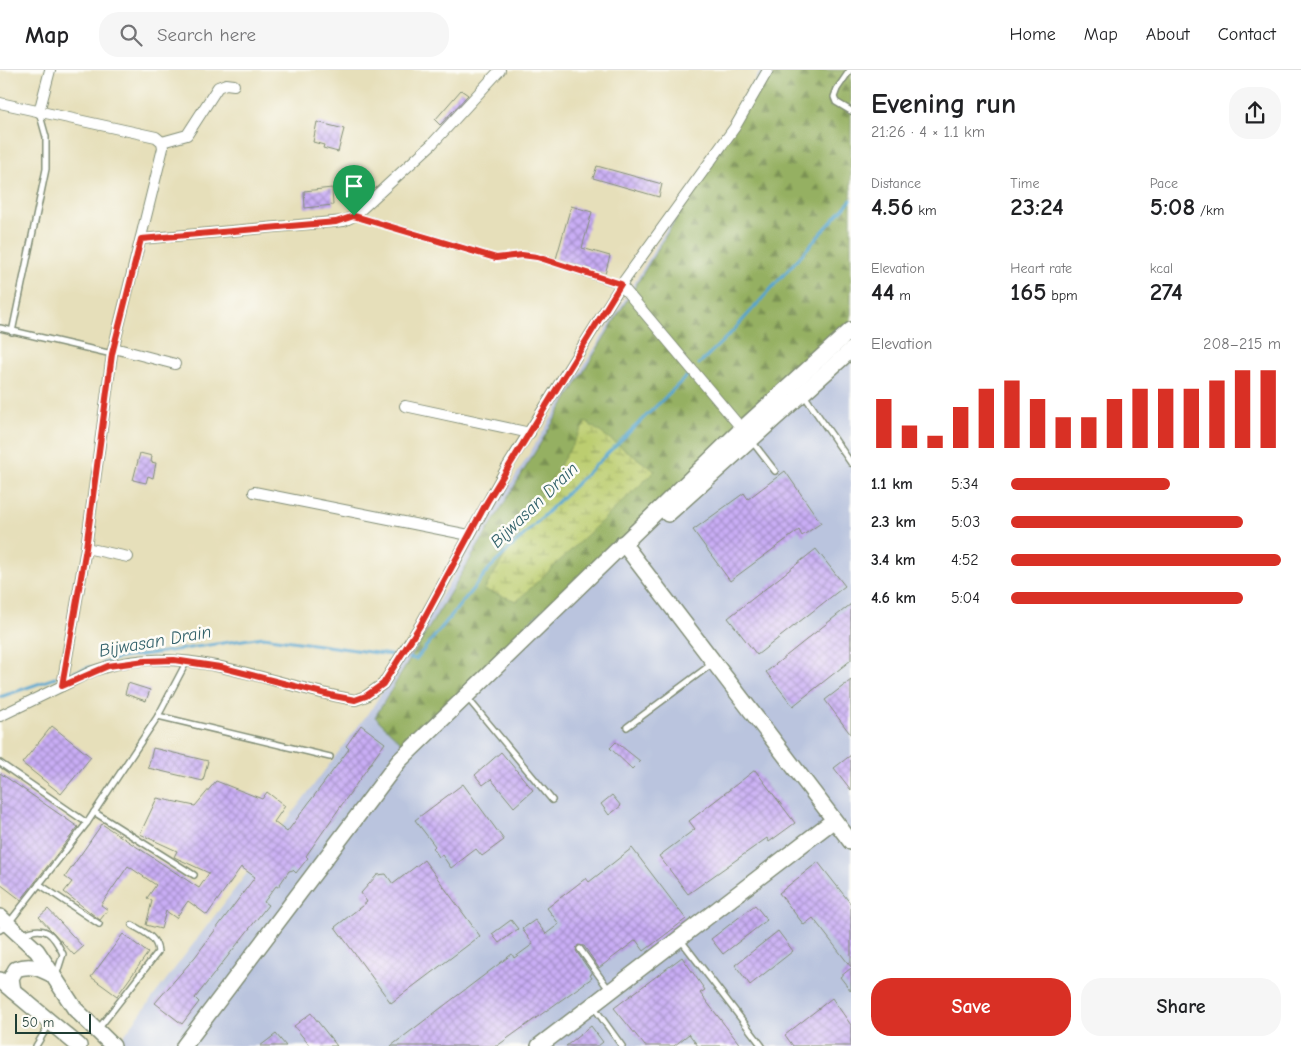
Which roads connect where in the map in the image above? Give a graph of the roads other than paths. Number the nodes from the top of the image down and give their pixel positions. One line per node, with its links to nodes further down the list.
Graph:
1 (50, 70): 8 (street)
2 (500, 70): 10 (street)
3 (768, 70): 12 (street)
4 (850, 70): 7 (lane)
5 (234, 85): 9 (street)
6 (0, 103): 8 (street)
7 (851, 111)
8 (39, 112): 9 (street); 15 (lane)
9 (162, 142): 11 (street)
10 (354, 216): 11 (street); 12 (lane)
11 (141, 239): 17 (street)
12 (621, 284): 21 (street); 22 (street)
13 (0, 328): 15 (lane)
14 (851, 330): 22 (street)
15 (12, 332): 17 (lane)
16 (851, 350): 19 (street)
17 (113, 351): 18 (street); 28 (street)
18 (175, 364)
19 (802, 393): 22 (street); 23 (lane)
20 (405, 406): 21 (street)
21 (530, 433): 26 (street)
22 (746, 434): 24 (lane); 27 (street)
23 (851, 462)
24 (775, 471)
25 (254, 492): 26 (street)
26 (469, 535): 30 (street)
27 (625, 547): 31 (street); 33 (street); 62 (street)
28 (86, 548): 29 (street); 32 (street)
29 (128, 557)
30 (187, 661): 32 (street); 35 (lane)
31 (714, 663): 36 (lane); 41 (street)
32 (62, 686): 34 (street)
33 (470, 700): 39 (lane); 63 (street)
34 (0, 716)
35 (158, 716): 37 (lane); 40 (lane)
36 (627, 727)
37 (330, 757)
38 (0, 763): 42 (lane)
39 (552, 800)
40 (94, 812): 42 (lane); 44 (lane)
41 (834, 820): 43 (street); 50 (street)
42 (87, 823): 45 (lane)
43 (849, 836)
44 (194, 874)
45 (39, 884): 46 (lane); 47 (lane)
46 (3, 924): 49 (street)
47 (99, 924)
48 (132, 925): 57 (lane)
49 (20, 936): 52 (street); 52 (lane)
50 (680, 938): 54 (street); 65 (lane)
51 (580, 949): 54 (lane)
52 (54, 977): 53 (street); 57 (street)
53 (4, 984): 56 (street)
54 (610, 991): 55 (street)
55 (592, 1005): 58 (street); 64 (lane)
56 (51, 1022): 59 (lane); 60 (street)
57 (97, 1031): 61 (street)
58 (546, 1044)
59 (36, 1046)
60 (79, 1046)
61 (113, 1046)
62 (184, 1046)
63 (195, 1046)
64 (622, 1046)
65 (762, 1046)

